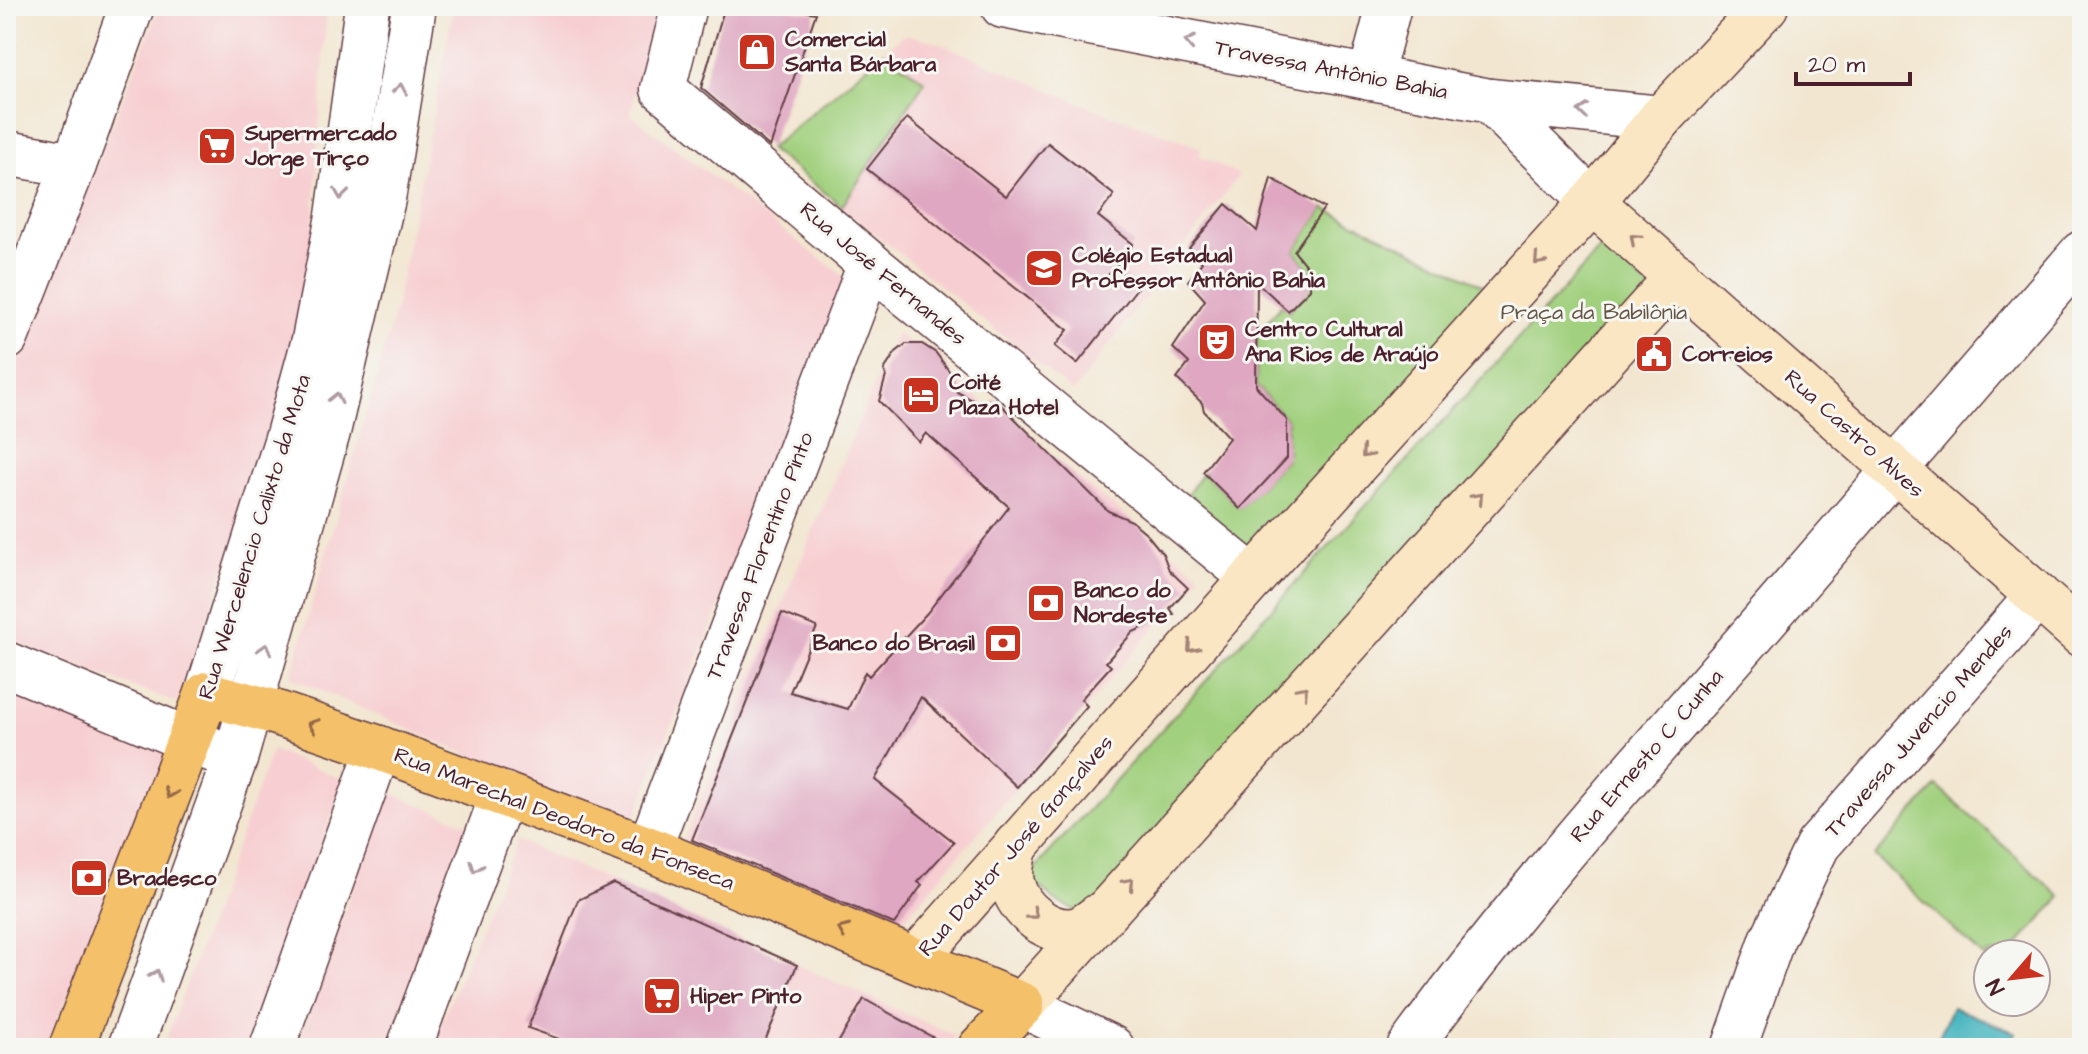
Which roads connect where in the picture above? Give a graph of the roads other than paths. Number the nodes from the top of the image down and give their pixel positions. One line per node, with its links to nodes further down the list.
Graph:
1 (132, 6): 12 (street)
2 (367, 6): 23 (street, Rua Wercelencio Calixto da Mota, one-way to 23)
3 (414, 6): 24 (street, Rua Wercelencio Calixto da Mota, one-way to 3)
4 (684, 6): 15 (street, Rua José Fernandes)
5 (1003, 6): 8 (street, Travessa Antônio Bahia, one-way to 5)
6 (1389, 6): 8 (street)
7 (1766, 6): 10 (main road, Rua Doutor José Gonçalves)
8 (1370, 78): 9 (street, Travessa Antônio Bahia)
9 (1490, 101): 10 (street, Travessa Antônio Bahia, one-way to 9); 13 (street)
10 (1661, 118): 13 (main road, Rua Doutor José Gonçalves)
11 (6, 153): 12 (street)
12 (74, 165): 17 (street)
13 (1592, 202): 16 (main road, Rua Castro Alves, one-way to 13); 19 (main road, Rua Doutor José Gonçalves, one-way to 19)
14 (2082, 253): 18 (street, Rua Ernesto C Cunha)
15 (870, 264): 19 (street, Rua José Fernandes); 30 (street, Travessa Florentino Pinto)
16 (1678, 276): 18 (main road, Rua Castro Alves); 31 (main road, one-way to 16)
17 (6, 338)
18 (1896, 472): 20 (main road, Rua Castro Alves); 40 (street, Rua Ernesto C Cunha)
19 (1253, 578): 29 (main road, Rua Doutor José Gonçalves, one-way to 29)
20 (2038, 596): 21 (main road, Rua Castro Alves); 41 (street, Travessa Juvencio Mendes)
21 (2082, 635)
22 (6, 664): 25 (street)
23 (207, 694): 24 (main road, Rua Marechal Deodoro da Fonseca); 25 (main road, Rua Wercelencio Calixto da Mota)
24 (249, 707): 26 (main road, Rua Marechal Deodoro da Fonseca, one-way to 24); 27 (street, Rua Wercelencio Calixto da Mota)
25 (191, 740): 27 (street); 34 (main road, Rua Wercelencio Calixto da Mota, one-way to 34)
26 (379, 748): 28 (main road, Rua Marechal Deodoro da Fonseca); 36 (street)
27 (235, 759): 35 (street, Rua Wercelencio Calixto da Mota, one-way to 27)
28 (503, 794): 30 (main road, Rua Marechal Deodoro da Fonseca); 37 (street, one-way to 37)
29 (1016, 845): 31 (main road, one-way to 31); 32 (main road, Rua Doutor José Gonçalves)
30 (649, 849): 32 (main road, Rua Marechal Deodoro da Fonseca, one-way to 30)
31 (1100, 915): 33 (main road)
32 (915, 960): 33 (main road, Rua Doutor José Gonçalves)
33 (1022, 1005): 38 (main road); 39 (street)
34 (71, 1048)
35 (130, 1048)
36 (272, 1048)
37 (409, 1048)
38 (980, 1048)
39 (1112, 1048)
40 (1409, 1048)
41 (1734, 1048)

